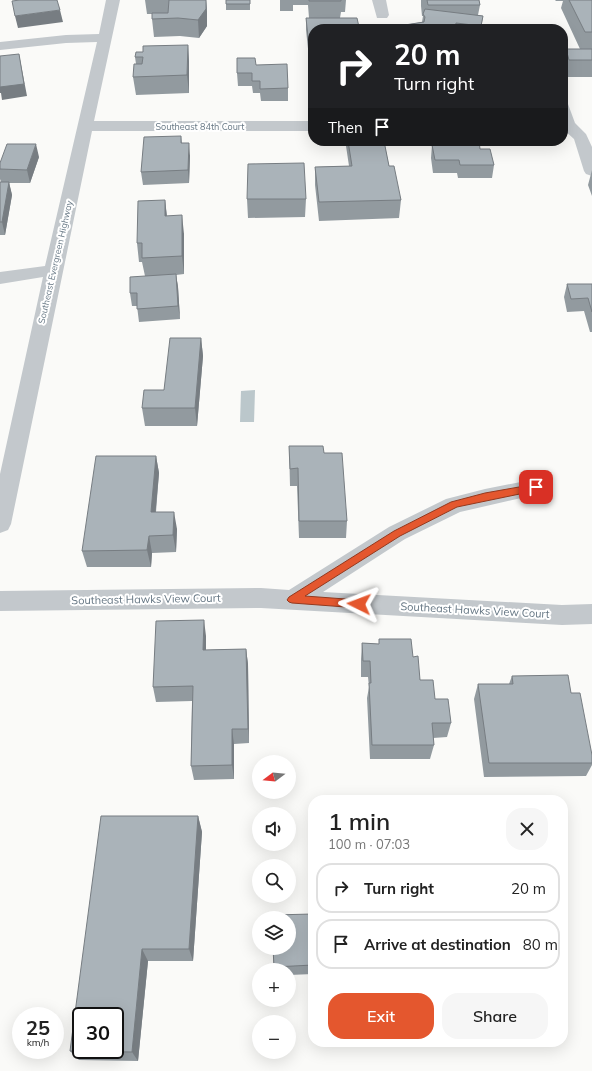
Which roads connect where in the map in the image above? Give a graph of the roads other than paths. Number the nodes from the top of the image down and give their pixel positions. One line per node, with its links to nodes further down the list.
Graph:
1 (113, 0): 4 (street, Southeast Evergreen Highway)
2 (380, 0): 3 (street)
3 (382, 15)
4 (104, 38): 5 (street); 6 (street, Southeast Evergreen Highway)
5 (0, 46)
6 (86, 126): 7 (street, Southeast 84th Court); 10 (street, Southeast Evergreen Highway)
7 (308, 126)
8 (568, 127): 9 (street)
9 (592, 171)
10 (53, 270): 11 (street); 12 (street, Southeast Evergreen Highway)
11 (0, 278)
12 (7, 461): 14 (street, Southeast Evergreen Highway)
13 (536, 487): 15 (street)
14 (0, 524)
15 (292, 600): 16 (street, Southeast Hawks View Court); 17 (street, Southeast Hawks View Court)
16 (0, 601)
17 (592, 614)

